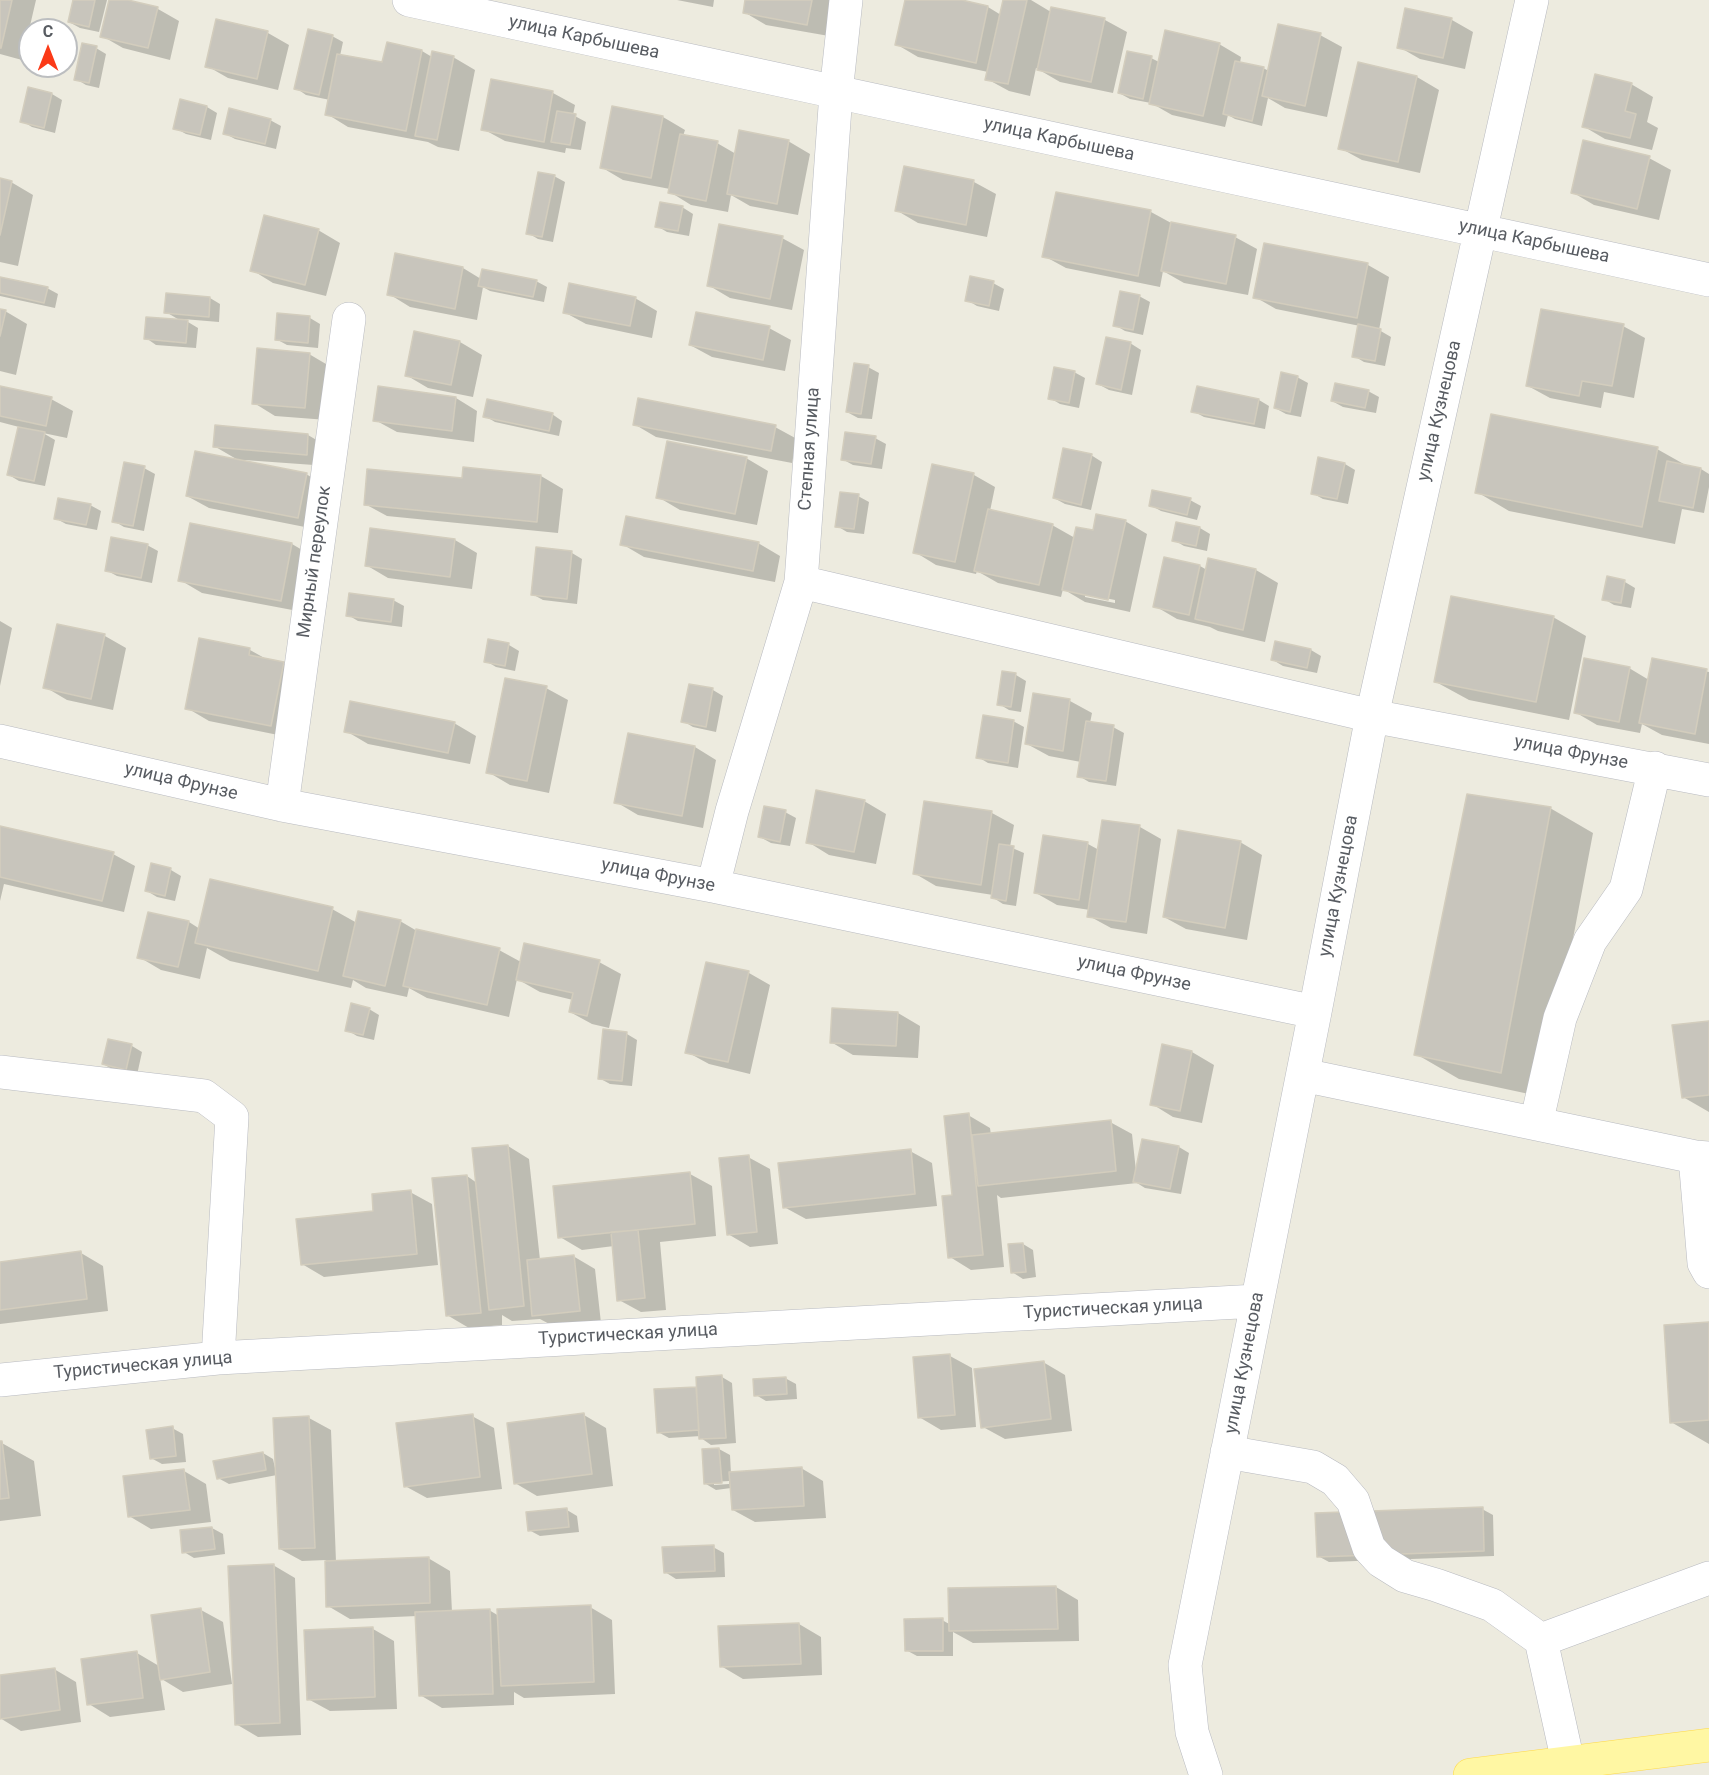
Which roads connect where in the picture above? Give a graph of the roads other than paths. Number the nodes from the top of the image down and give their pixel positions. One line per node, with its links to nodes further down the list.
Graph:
1 (409, 0): 4 (street, улица Карбышева)
2 (846, 0): 4 (street, Степная улица)
3 (1532, 0): 5 (street, улица Кузнецова)
4 (836, 93): 5 (street, улица Карбышева); 8 (street, Степная улица)
5 (1480, 230): 6 (street, улица Карбышева); 9 (street, улица Кузнецова)
6 (1709, 280)
7 (349, 320): 13 (street, Мирный переулок)
8 (801, 582): 9 (street, улица Фрунзе); 14 (street, Степная улица)
9 (1372, 716): 11 (street, улица Фрунзе); 15 (street, улица Кузнецова)
10 (0, 741): 13 (street, улица Фрунзе)
11 (1655, 768): 12 (street, улица Фрунзе); 18 (street)
12 (1709, 780)
13 (282, 805): 14 (street, улица Фрунзе)
14 (713, 886): 15 (street, улица Фрунзе)
15 (1315, 1012): 17 (street, улица Кузнецова)
16 (0, 1072): 22 (street)
17 (1303, 1075): 18 (street); 21 (street, улица Кузнецова)
18 (1536, 1124): 19 (street)
19 (1702, 1157): 20 (street)
20 (1709, 1272)
21 (1257, 1301): 22 (street, Туристическая улица); 24 (street, улица Кузнецова)
22 (218, 1358): 23 (street, Туристическая улица)
23 (0, 1380)
24 (1227, 1452): 26 (street); 29 (street, улица Кузнецова)
25 (1709, 1578): 26 (street)
26 (1541, 1640): 28 (street)
27 (1709, 1745): 28 (main road)
28 (1568, 1762): 30 (main road)
29 (1206, 1775)
30 (1470, 1775)

